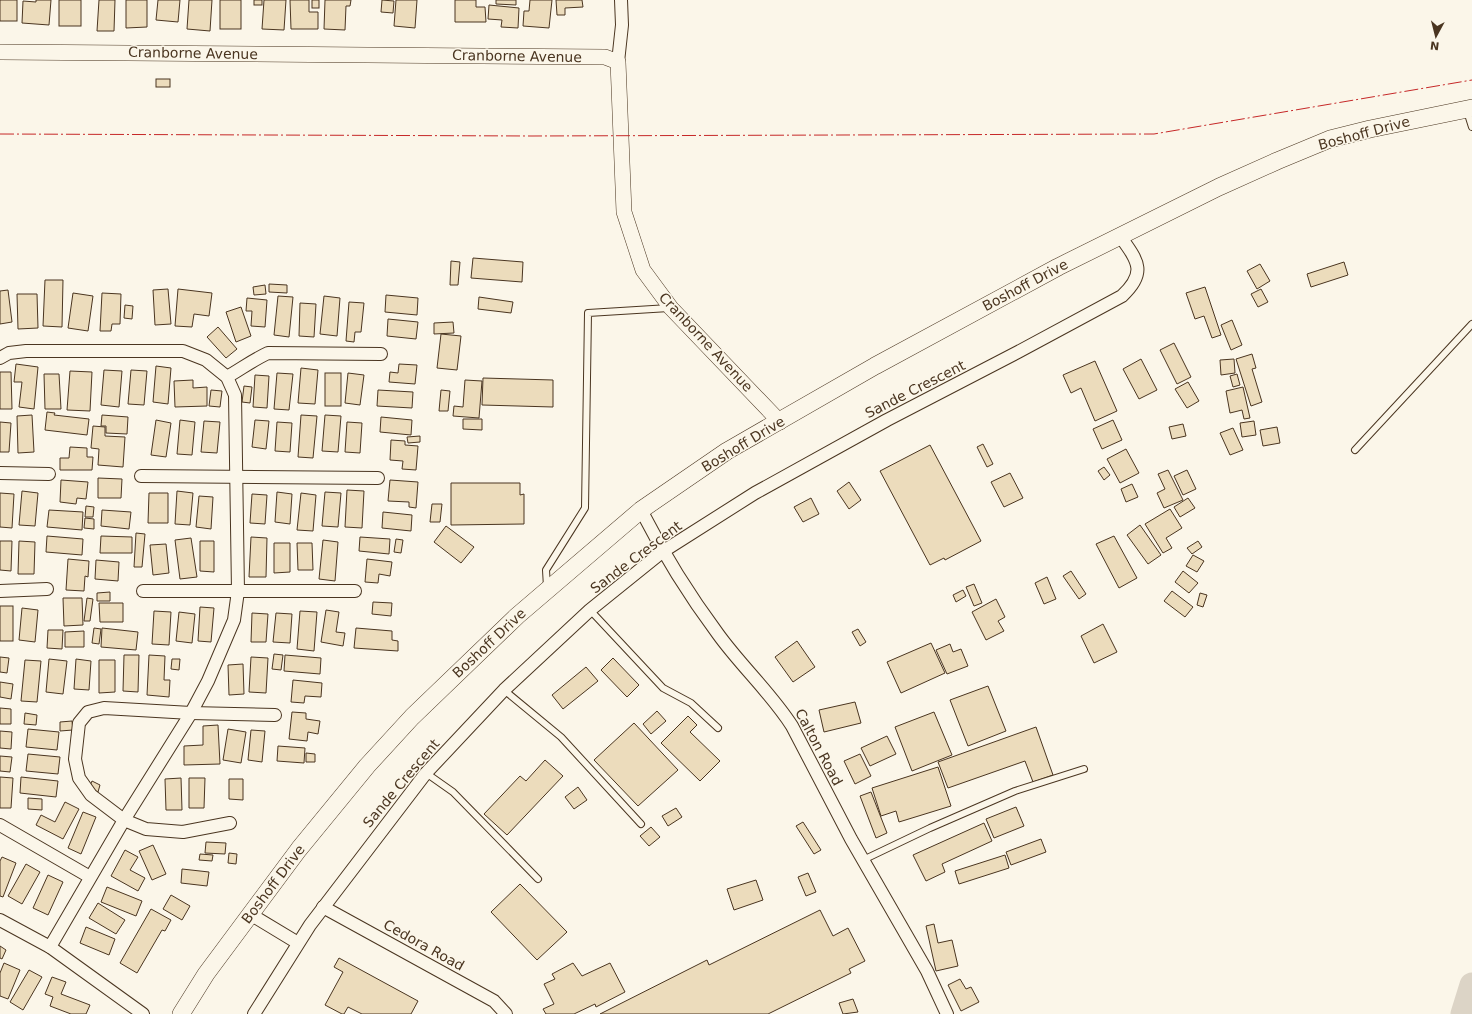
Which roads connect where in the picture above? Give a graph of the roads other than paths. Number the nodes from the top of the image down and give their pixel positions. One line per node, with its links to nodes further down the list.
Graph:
1 (621, 0): 3 (street)
2 (0, 52): 3 (street, Cranborne Avenue)
3 (618, 62): 7 (street, Cranborne Avenue)
4 (1469, 109): 5 (lane); 6 (main road, Boshoff Drive)
5 (1472, 127)
6 (1120, 236): 12 (main road, Boshoff Drive); 20 (street, Sande Crescent)
7 (671, 308): 12 (street, Cranborne Avenue); 22 (lane)
8 (1472, 324): 13 (lane)
9 (381, 354): 11 (street)
10 (0, 358): 11 (street)
11 (227, 377): 17 (street)
12 (780, 422): 19 (main road, Boshoff Drive)
13 (1354, 450)
14 (0, 473): 15 (street)
15 (49, 474)
16 (141, 476): 17 (street)
17 (237, 476): 18 (street); 25 (street)
18 (378, 478)
19 (641, 510): 20 (street, Calton Road); 22 (main road, Boshoff Drive)
20 (662, 552): 27 (street, Sande Crescent); 38 (street, Calton Road)
21 (47, 589): 23 (street)
22 (547, 590): 42 (main road, Boshoff Drive)
23 (0, 591)
24 (143, 591): 25 (street)
25 (238, 591): 26 (street); 29 (street)
26 (355, 591)
27 (590, 610): 28 (street, Sande Crescent); 31 (lane)
28 (504, 690): 33 (street, Sande Crescent); 36 (lane)
29 (192, 713): 30 (street); 34 (street); 34 (street)
30 (275, 715)
31 (718, 728)
32 (1084, 769): 38 (lane)
33 (426, 772): 40 (lane); 41 (street, Sande Crescent)
34 (124, 820): 35 (street); 39 (street)
35 (230, 823)
36 (641, 824)
37 (0, 825): 39 (street)
38 (863, 860): 50 (street, Calton Road)
39 (90, 877): 45 (street)
40 (538, 879)
41 (323, 907): 44 (street, Sande Crescent); 49 (street, Cedora Road)
42 (250, 914): 44 (street); 47 (main road, Boshoff Drive)
43 (0, 920): 45 (street)
44 (298, 943): 48 (street, Sande Crescent)
45 (50, 947): 46 (street)
46 (143, 1014)
47 (181, 1014)
48 (254, 1014)
49 (506, 1014)
50 (946, 1014)

